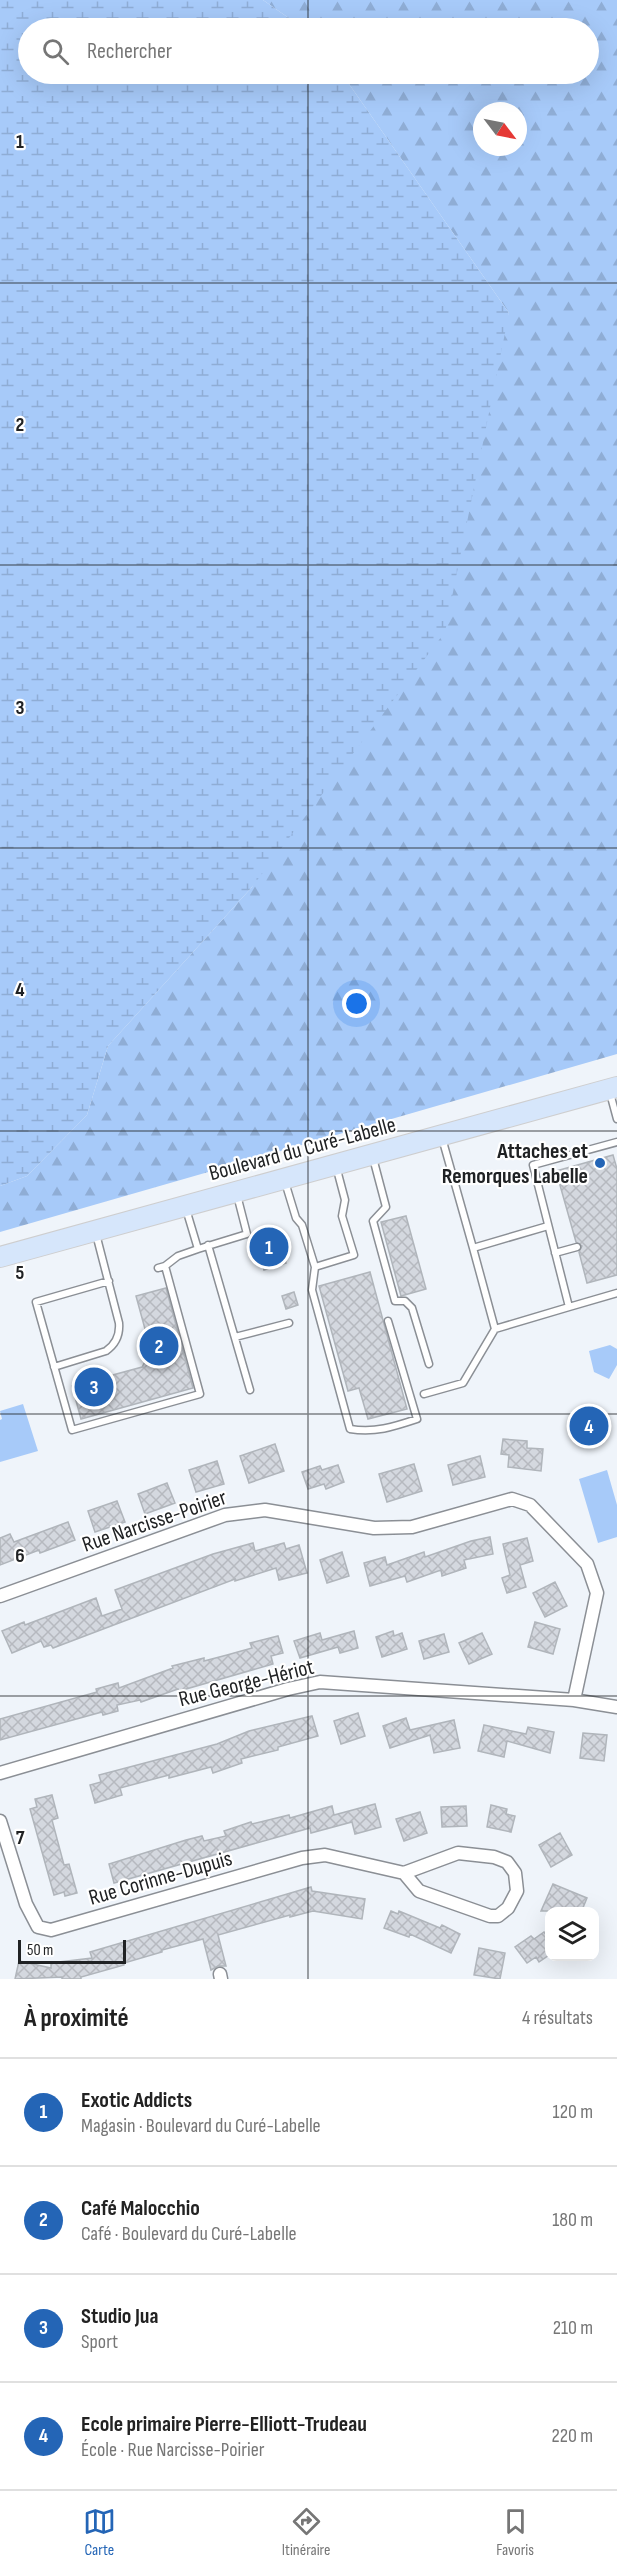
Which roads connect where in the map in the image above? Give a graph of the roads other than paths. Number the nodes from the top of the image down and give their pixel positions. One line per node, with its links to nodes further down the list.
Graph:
1 (613, 1088): 2 (lane); 3 (main road, Boulevard du Curé-Labelle)
2 (617, 1119)
3 (441, 1135): 5 (main road, Boulevard du Curé-Labelle); 14 (lane)
4 (617, 1142): 10 (lane)
5 (372, 1154): 6 (main road, Boulevard du Curé-Labelle); 28 (lane)
6 (335, 1164): 7 (main road, Boulevard du Curé-Labelle); 19 (lane)
7 (284, 1178): 8 (main road, Boulevard du Curé-Labelle); 19 (lane)
8 (236, 1191): 9 (main road, Boulevard du Curé-Labelle); 12 (lane)
9 (185, 1205): 11 (main road, Boulevard du Curé-Labelle); 15 (lane)
10 (548, 1226): 14 (lane); 16 (lane)
11 (94, 1230): 17 (main road, Boulevard du Curé-Labelle); 21 (lane)
12 (208, 1245): 15 (lane); 27 (lane)
13 (577, 1247): 16 (lane)
14 (472, 1248): 26 (lane)
15 (198, 1249): 18 (lane)
16 (555, 1253): 23 (lane)
17 (0, 1257)
18 (165, 1266): 20 (lane); 29 (lane)
19 (315, 1267): 24 (lane)
20 (158, 1268)
21 (109, 1281): 29 (lane); 29 (lane)
22 (617, 1293): 23 (lane)
23 (569, 1307): 26 (lane)
24 (388, 1321)
25 (290, 1323): 27 (lane)
26 (495, 1329): 31 (lane)
27 (235, 1337): 30 (lane)
28 (429, 1364)
29 (54, 1367)
30 (250, 1390)
31 (424, 1394)
32 (0, 1596): 33 (street, Rue Narcisse-Poirier)
33 (574, 1700): 34 (street, Rue George-Hériot); 35 (street, Rue George-Hériot)
34 (617, 1707)
35 (0, 1773)
36 (0, 1821): 37 (street, Rue Corinne-Dupuis)
37 (404, 1873): 37 (street)

